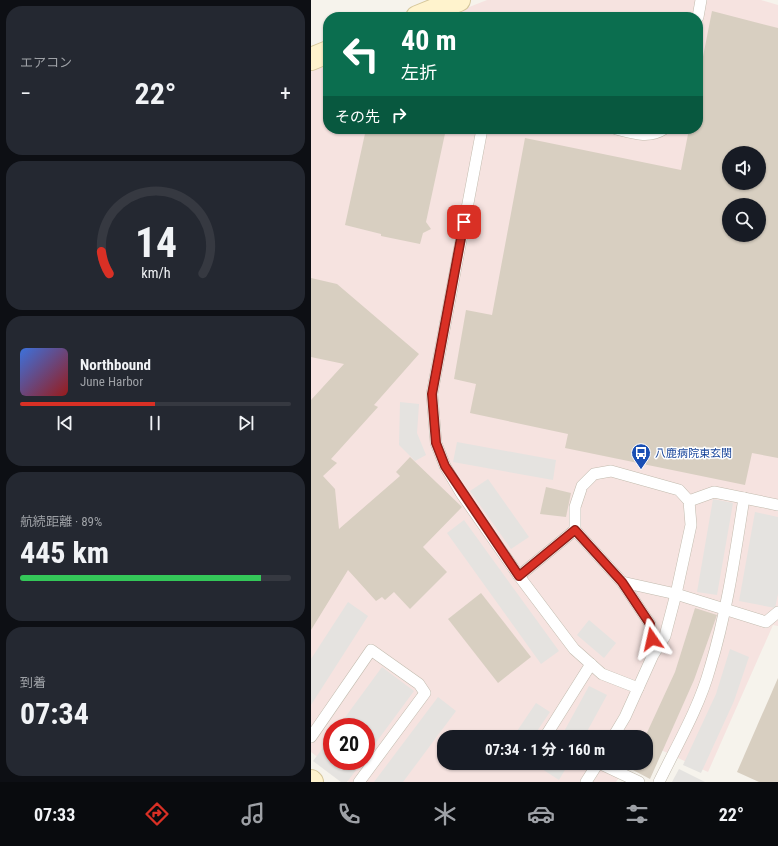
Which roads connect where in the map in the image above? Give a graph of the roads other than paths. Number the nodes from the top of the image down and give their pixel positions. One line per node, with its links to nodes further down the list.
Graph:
1 (459, 0): 3 (main road)
2 (701, 0): 4 (lane)
3 (429, 12)
4 (699, 12)
5 (323, 54): 6 (main road)
6 (311, 59)
7 (481, 134): 12 (lane)
8 (744, 498): 9 (lane); 10 (lane); 15 (lane)
9 (689, 501): 11 (lane); 14 (lane)
10 (778, 505)
11 (575, 530): 12 (lane); 13 (lane)
12 (519, 576): 18 (lane)
13 (622, 582): 14 (lane); 17 (lane)
14 (677, 594): 15 (lane); 17 (lane)
15 (726, 609): 16 (lane); 28 (lane)
16 (778, 612)
17 (653, 655): 19 (lane)
18 (591, 664): 19 (lane); 20 (lane)
19 (638, 688): 21 (lane)
20 (549, 730)
21 (617, 730)
22 (311, 737): 25 (lane)
23 (593, 770): 26 (lane)
24 (613, 770): 27 (lane)
25 (359, 782)
26 (585, 782)
27 (639, 782)
28 (659, 782)

